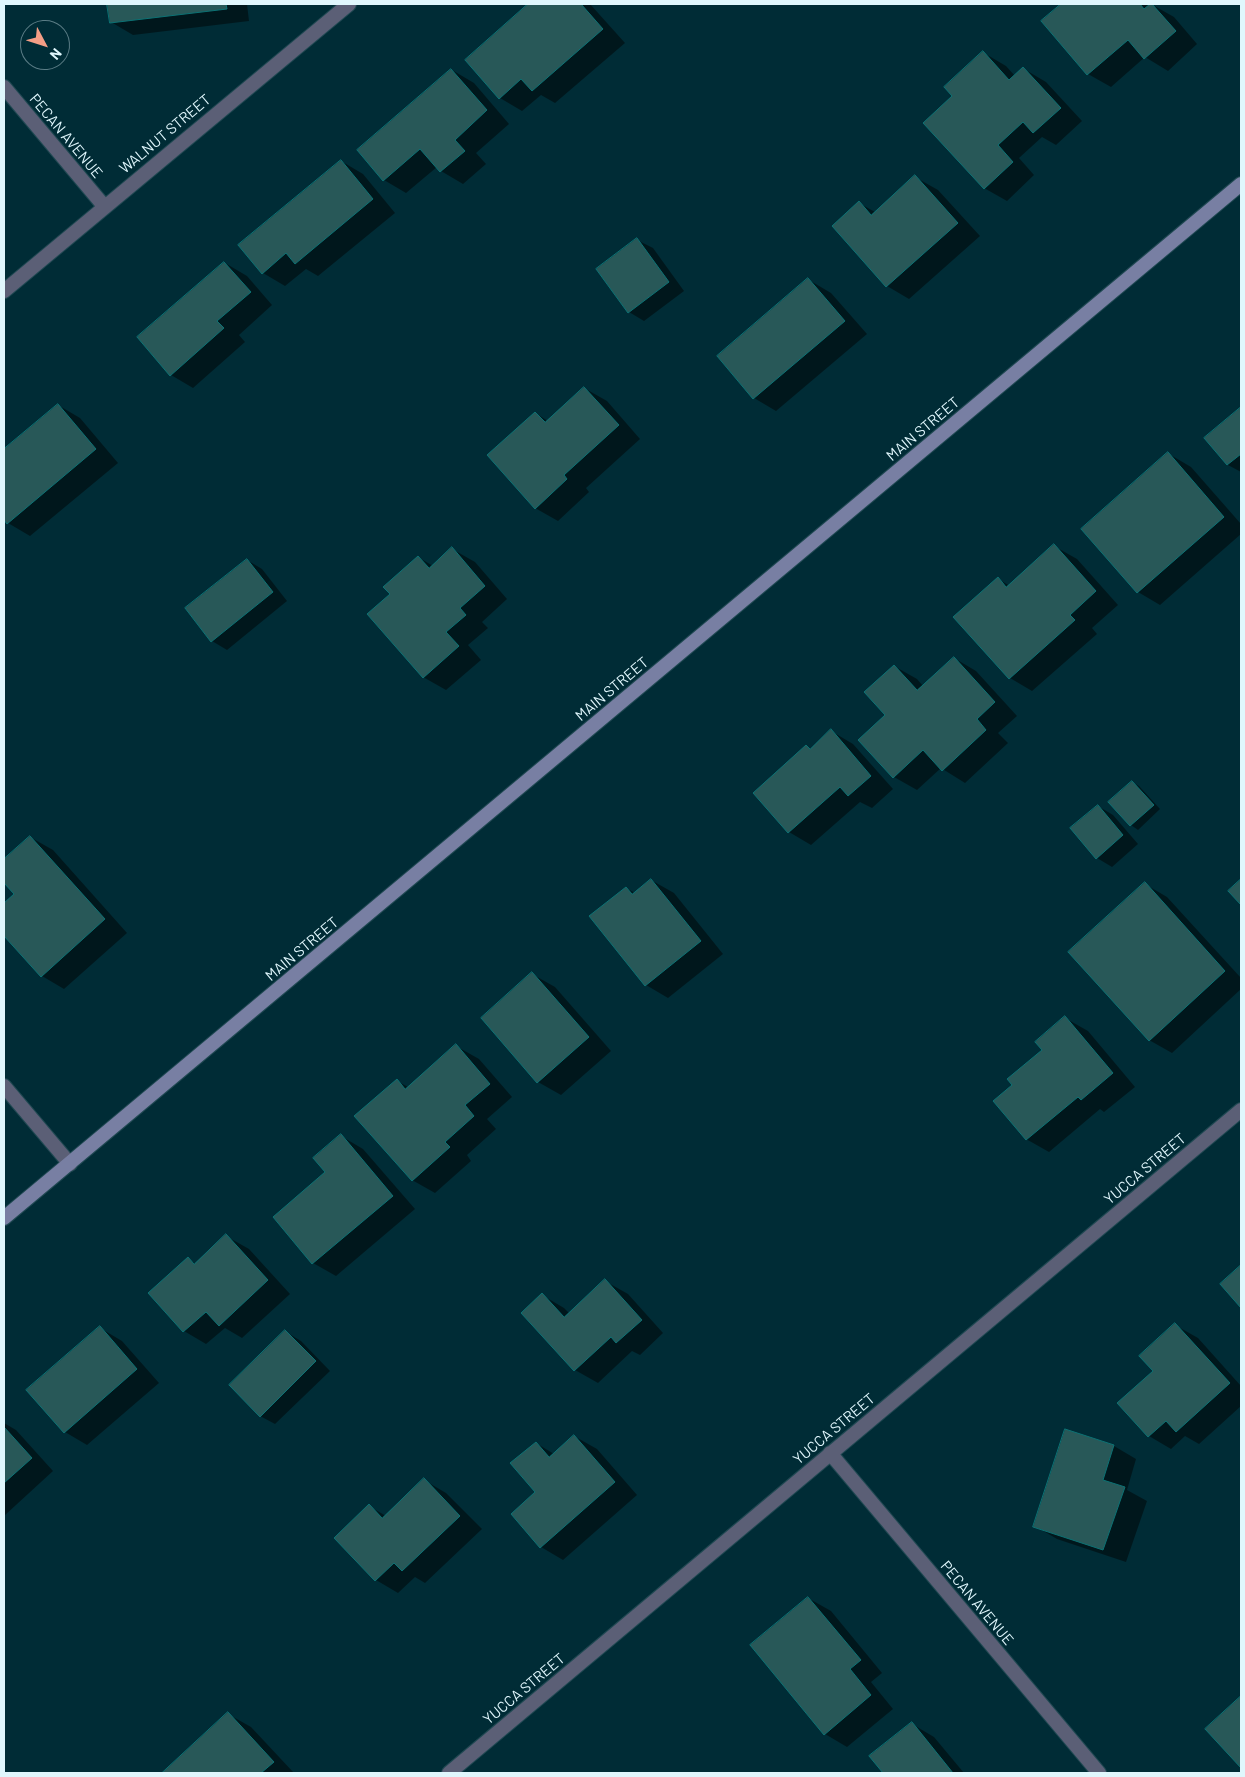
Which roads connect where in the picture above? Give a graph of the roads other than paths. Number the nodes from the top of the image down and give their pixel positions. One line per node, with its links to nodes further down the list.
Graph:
1 (349, 4): 4 (street, WALNUT STREET)
2 (4, 86): 4 (street, PECAN AVENUE)
3 (1241, 184): 8 (main road, MAIN STREET)
4 (104, 206): 5 (street, WALNUT STREET)
5 (4, 291)
6 (4, 1086): 8 (street)
7 (1241, 1110): 10 (street, YUCCA STREET)
8 (70, 1164): 9 (main road, MAIN STREET)
9 (4, 1218)
10 (830, 1453): 11 (street, YUCCA STREET); 12 (street, PECAN AVENUE)
11 (449, 1773)
12 (1099, 1773)

